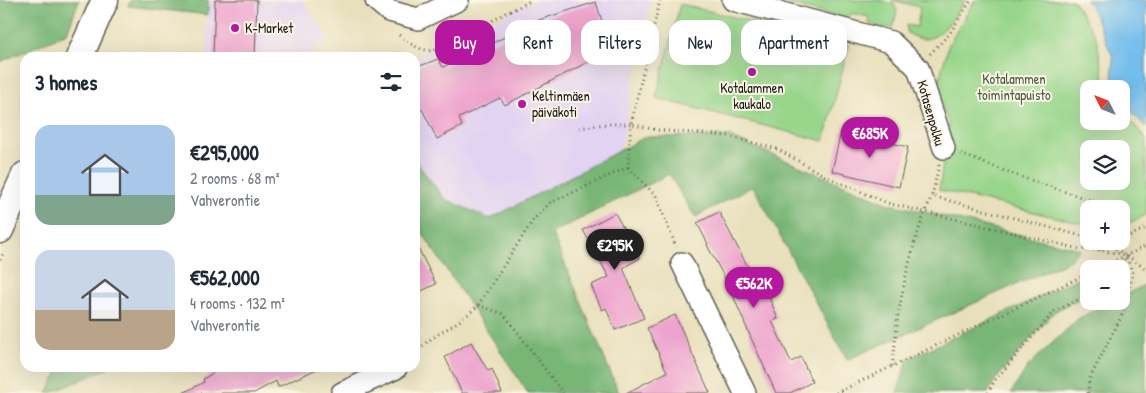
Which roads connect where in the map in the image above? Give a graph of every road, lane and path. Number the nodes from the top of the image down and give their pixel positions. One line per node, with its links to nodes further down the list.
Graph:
1 (105, 0): 7 (street)
2 (376, 0): 3 (street)
3 (458, 0)
4 (660, 0): 9 (path)
5 (733, 0): 8 (street, Kotasenpolku)
6 (971, 0): 8 (path)
7 (82, 52)
8 (918, 68): 11 (street, Kotasenpolku)
9 (631, 124): 10 (path); 12 (path); 16 (path)
10 (579, 128)
11 (944, 148): 14 (path, Kotasenpolku); 15 (path)
12 (628, 167): 28 (path); 32 (path)
13 (20, 186): 18 (street)
14 (932, 196): 16 (path, Kotasenpolku); 20 (path)
15 (1090, 200)
16 (924, 212): 22 (path); 34 (path, Kotasenpolku)
17 (1146, 228): 19 (path)
18 (0, 230)
19 (1130, 235)
20 (1080, 236)
21 (1146, 246): 25 (path)
22 (1080, 248)
23 (1100, 250): 25 (path)
24 (1118, 250): 25 (path)
25 (1126, 255): 26 (path); 27 (path); 29 (path); 41 (path)
26 (1116, 260)
27 (1124, 260)
28 (682, 263): 38 (street)
29 (1146, 269)
30 (1080, 277): 34 (path)
31 (1080, 299): 40 (path)
32 (478, 305): 33 (path); 37 (path)
33 (420, 348)
34 (892, 367): 39 (path)
35 (387, 372): 36 (street)
36 (342, 393)
37 (563, 393)
38 (745, 393)
39 (836, 393)
40 (988, 393)
41 (1088, 393)

